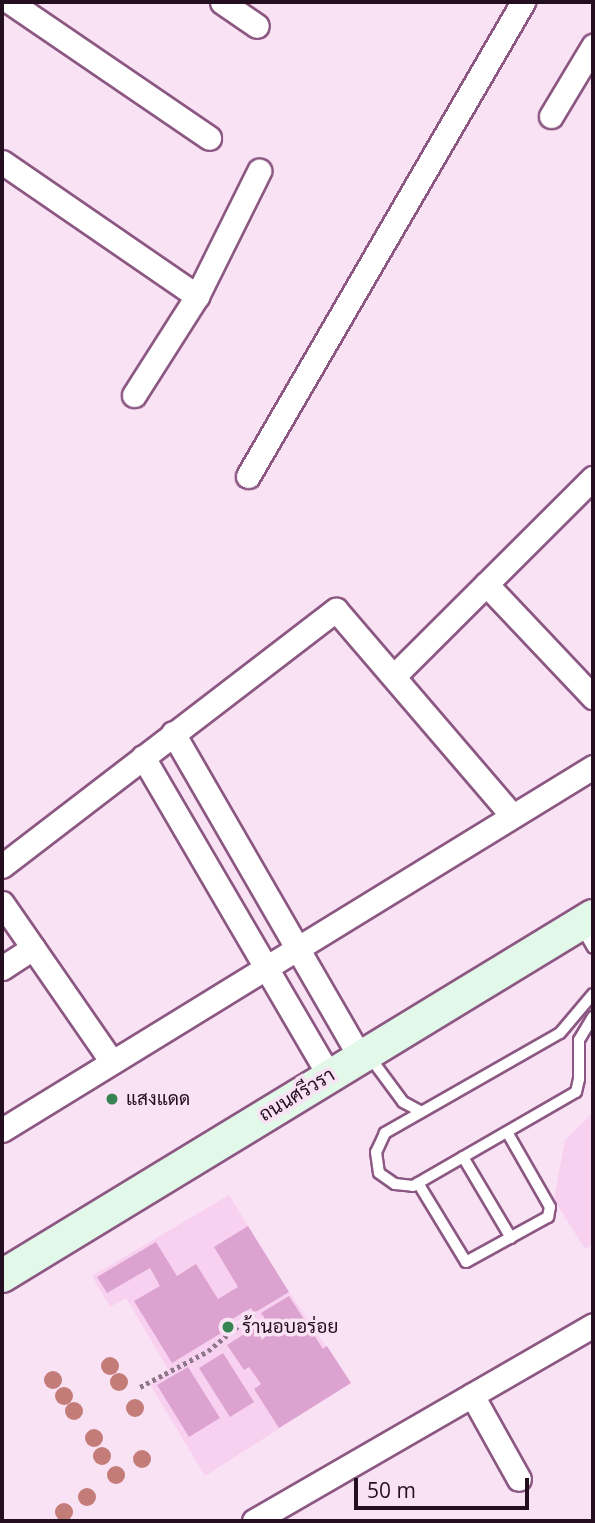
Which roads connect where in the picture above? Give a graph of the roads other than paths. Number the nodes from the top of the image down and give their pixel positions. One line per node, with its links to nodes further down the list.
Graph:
1 (10, 2): 7 (street)
2 (222, 2): 4 (street)
3 (523, 2): 12 (street)
4 (257, 26)
5 (593, 46): 6 (street)
6 (551, 116)
7 (209, 138)
8 (2, 162): 10 (street)
9 (259, 171): 10 (street)
10 (197, 296): 11 (street)
11 (134, 395)
12 (248, 476)
13 (592, 482): 14 (street)
14 (486, 584): 15 (street); 16 (street)
15 (394, 676): 17 (street); 20 (street)
16 (593, 697)
17 (173, 733): 18 (street); 25 (street)
18 (143, 757): 21 (street); 26 (street)
19 (593, 767): 20 (street)
20 (512, 816): 25 (street)
21 (2, 866)
22 (2, 903): 24 (street)
23 (589, 929): 30 (street, ถนนศรีวรา)
24 (33, 948): 27 (street); 31 (street)
25 (297, 948): 26 (street); 30 (street)
26 (266, 967): 31 (street); 32 (street)
27 (2, 968)
28 (593, 994): 33 (lane)
29 (593, 1017): 35 (lane)
30 (364, 1056): 32 (street, ถนนศรีวรา); 33 (lane)
31 (112, 1062): 34 (street)
32 (329, 1075): 39 (street, ถนนศรีวรา)
33 (422, 1112): 37 (lane)
34 (2, 1130)
35 (507, 1132): 36 (lane); 38 (lane)
36 (463, 1157): 37 (lane); 38 (lane)
37 (418, 1183): 38 (lane)
38 (510, 1238)
39 (2, 1276)
40 (593, 1325): 41 (street)
41 (472, 1395): 42 (street); 43 (street)
42 (519, 1479)
43 (254, 1521)

